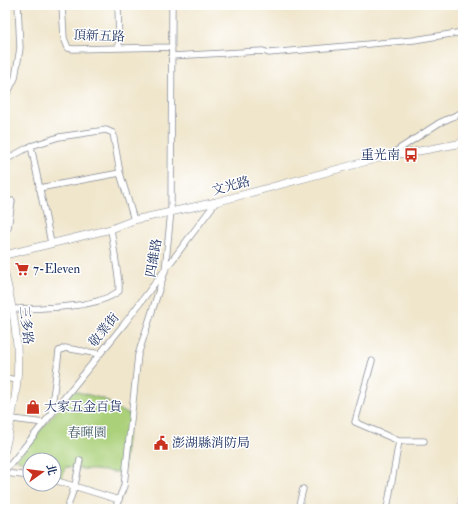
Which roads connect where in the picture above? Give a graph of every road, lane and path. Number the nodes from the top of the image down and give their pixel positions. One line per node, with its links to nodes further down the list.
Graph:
1 (18, 5): 9 (street)
2 (62, 5): 7 (street, 頂新五路)
3 (118, 5): 7 (street)
4 (172, 5): 6 (street, 四維路)
5 (463, 32): 8 (street)
6 (172, 47): 7 (street, 頂新五路); 8 (street, 四維路)
7 (119, 48)
8 (172, 56): 20 (street, 四維路)
9 (7, 88): 10 (street)
10 (5, 98)
11 (463, 112): 14 (street)
12 (463, 143): 14 (street, 文光路)
13 (31, 146): 15 (street); 16 (street); 17 (street)
14 (390, 155): 19 (street, 文光路)
15 (5, 160)
16 (120, 173): 17 (street); 21 (street)
17 (39, 188): 24 (street)
18 (12, 201): 22 (street)
19 (216, 202): 20 (street, 文光路); 26 (street, 敬業街)
20 (171, 212): 21 (street, 文光路); 26 (street, 四維路)
21 (134, 220): 23 (street, 文光路)
22 (5, 229)
23 (111, 229): 24 (street, 文光路); 28 (street)
24 (51, 243): 25 (street, 文光路)
25 (5, 255)
26 (165, 271): 29 (street, 敬業街); 47 (street, 四維路)
27 (5, 274): 28 (street, 三多路)
28 (13, 309): 32 (street, 三多路)
29 (100, 354): 33 (street, 敬業街); 33 (street)
30 (372, 361): 36 (street)
31 (5, 378): 32 (street)
32 (17, 380): 34 (street, 三多路)
33 (51, 414): 35 (street, 敬業街)
34 (8, 418): 35 (street); 38 (street, 三多路)
35 (44, 422): 40 (street, 敬業街)
36 (399, 441): 37 (street); 51 (street)
37 (424, 442)
38 (5, 450)
39 (80, 460): 44 (street)
40 (5, 469)
41 (5, 473): 42 (street)
42 (22, 475)
43 (62, 482): 44 (street)
44 (75, 485): 47 (street); 48 (street)
45 (304, 489): 50 (street)
46 (463, 497): 52 (street)
47 (119, 500): 49 (street, 四維路)
48 (67, 509)
49 (115, 509)
50 (298, 509)
51 (387, 509)
52 (461, 509)

